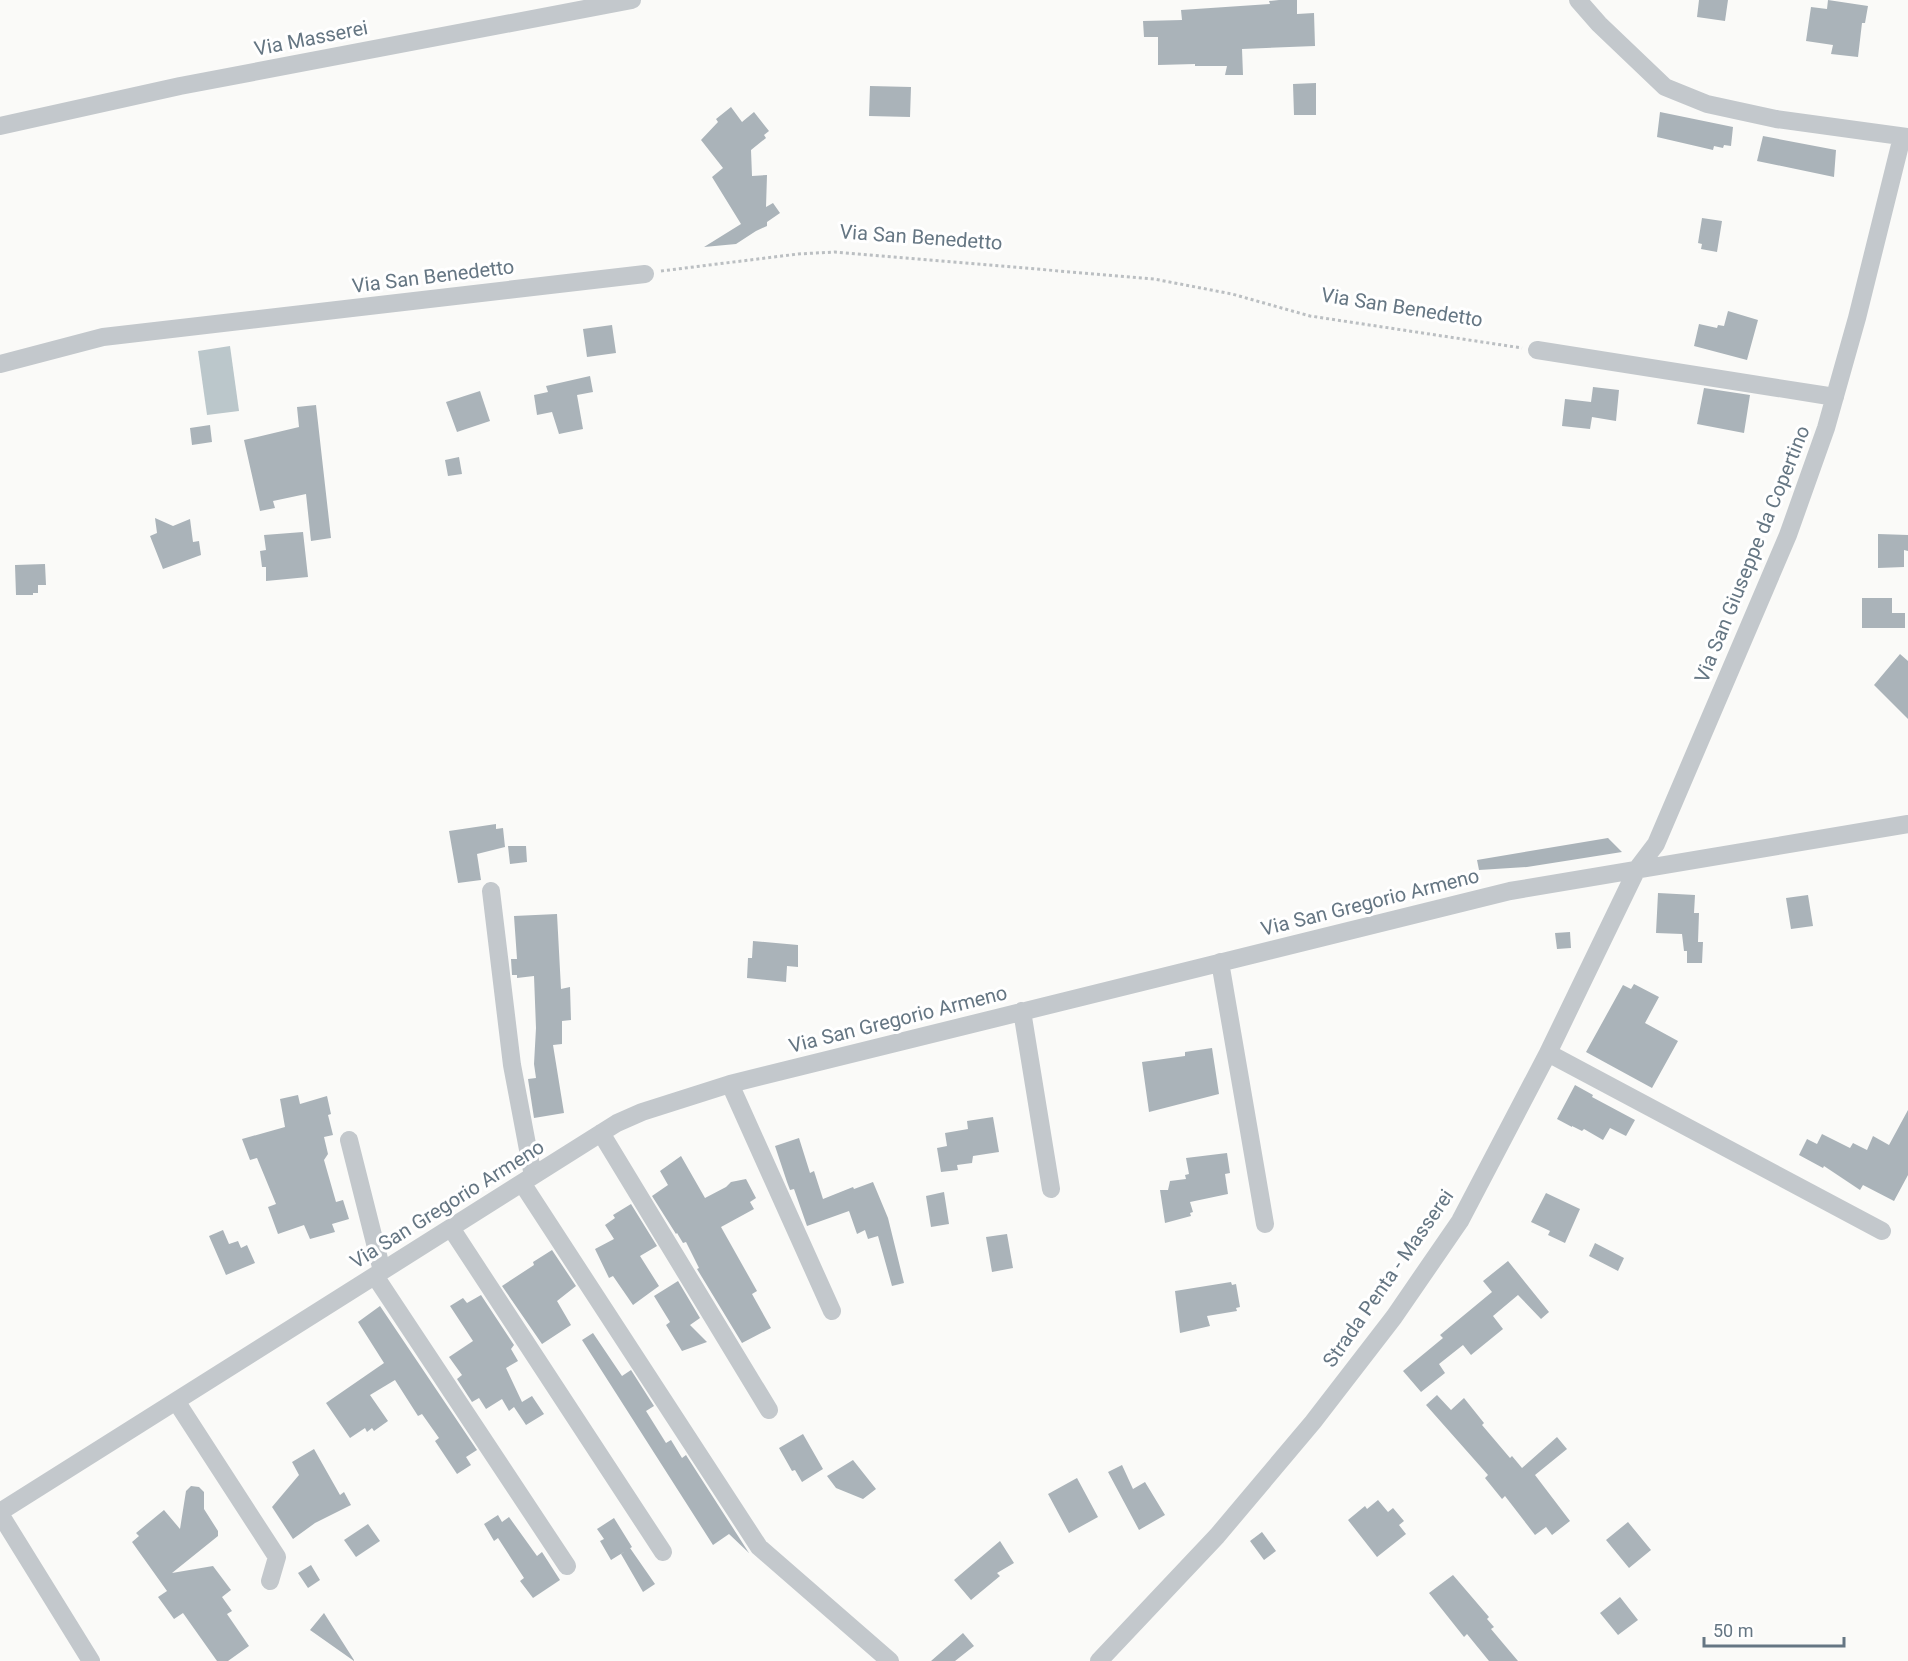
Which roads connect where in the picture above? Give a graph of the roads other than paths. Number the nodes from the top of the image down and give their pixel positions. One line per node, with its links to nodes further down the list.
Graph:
1 (632, 0): 3 (street, Via Masserei)
2 (1578, 0): 4 (street)
3 (0, 126)
4 (1905, 137): 8 (street, Via San Giuseppe da Copertino)
5 (645, 274): 7 (street, Via San Benedetto)
6 (1538, 350): 8 (street)
7 (0, 364)
8 (1835, 398): 10 (street, Via San Giuseppe da Copertino)
9 (1908, 824): 10 (street, Via San Gregorio Armeno)
10 (1637, 869): 12 (street, Via San Gregorio Armeno); 14 (street, Strada Penta - Masserei)
11 (491, 891): 18 (street)
12 (1220, 962): 13 (street, Via San Gregorio Armeno); 20 (street)
13 (1022, 1011): 15 (street, Via San Gregorio Armeno); 19 (street)
14 (1548, 1053): 22 (street); 33 (street, Strada Penta - Masserei)
15 (730, 1084): 16 (street, Via San Gregorio Armeno); 24 (street)
16 (601, 1133): 18 (street, Via San Gregorio Armeno); 26 (street)
17 (349, 1140): 23 (street)
18 (527, 1180): 21 (street, Via San Gregorio Armeno); 32 (street)
19 (1051, 1188)
20 (1265, 1224)
21 (451, 1228): 23 (street, Via San Gregorio Armeno); 28 (street)
22 (1882, 1231)
23 (378, 1273): 25 (street, Via San Gregorio Armeno); 29 (street)
24 (832, 1311)
25 (176, 1401): 27 (street, Via San Gregorio Armeno); 30 (street)
26 (768, 1410)
27 (0, 1513): 31 (street)
28 (663, 1552)
29 (567, 1566)
30 (270, 1581)
31 (90, 1661)
32 (890, 1661)
33 (1099, 1661)

